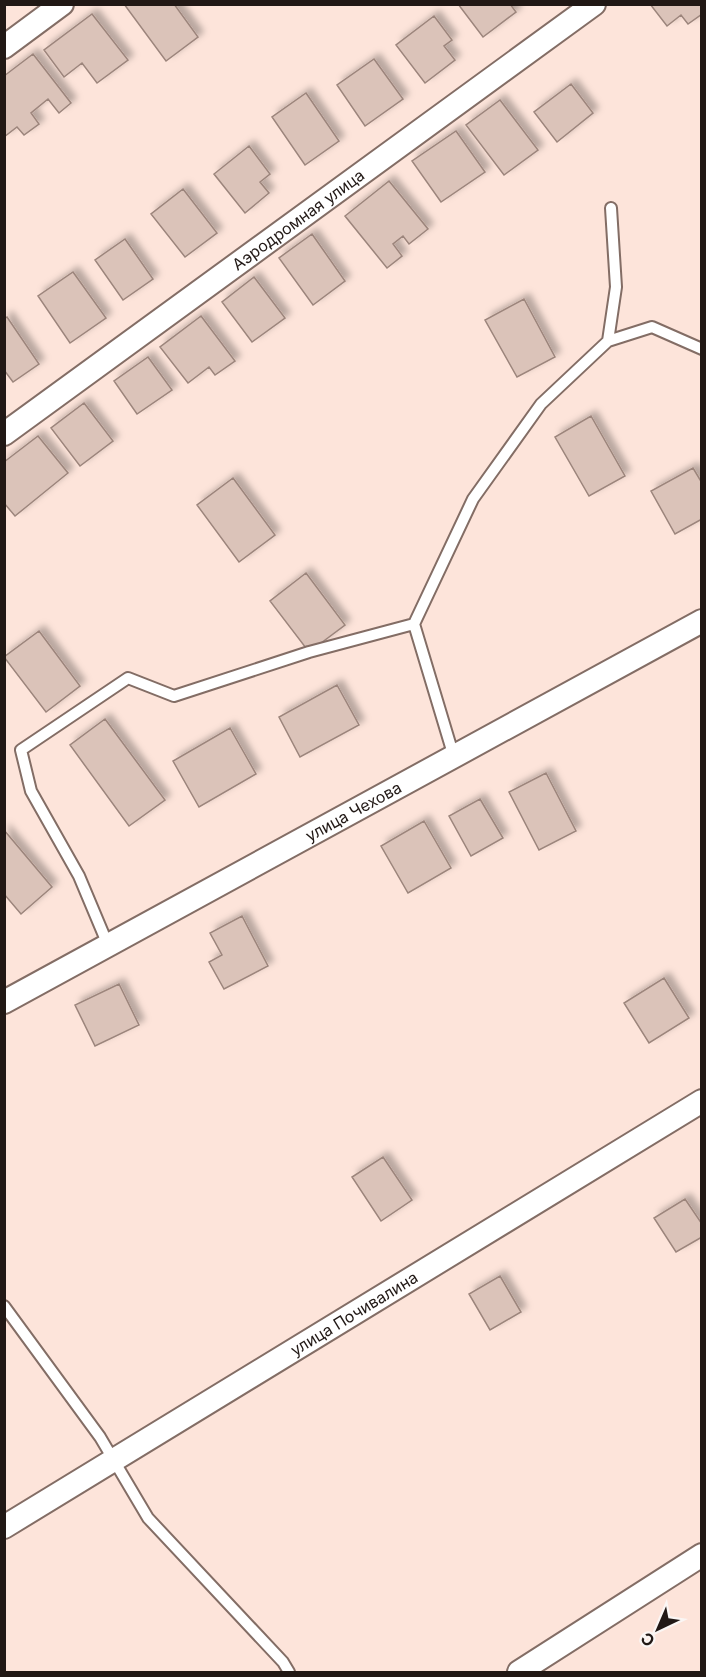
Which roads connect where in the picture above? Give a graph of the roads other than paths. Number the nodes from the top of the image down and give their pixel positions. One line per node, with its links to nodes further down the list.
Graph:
1 (62, 4): 3 (street)
2 (594, 4): 7 (street, Аэродромная улица)
3 (4, 47)
4 (610, 208): 5 (lane)
5 (608, 341): 6 (lane); 9 (lane)
6 (702, 349)
7 (4, 434)
8 (702, 621): 10 (street, улица Чехова)
9 (414, 624): 10 (lane); 11 (lane)
10 (454, 756): 11 (street, улица Чехова)
11 (108, 945): 12 (street, улица Чехова)
12 (4, 1002)
13 (702, 1101): 15 (street, улица Почивалина)
14 (4, 1306): 15 (lane)
15 (114, 1460): 16 (street, улица Почивалина); 18 (lane)
16 (4, 1527)
17 (702, 1555): 19 (street)
18 (289, 1672)
19 (519, 1672)

